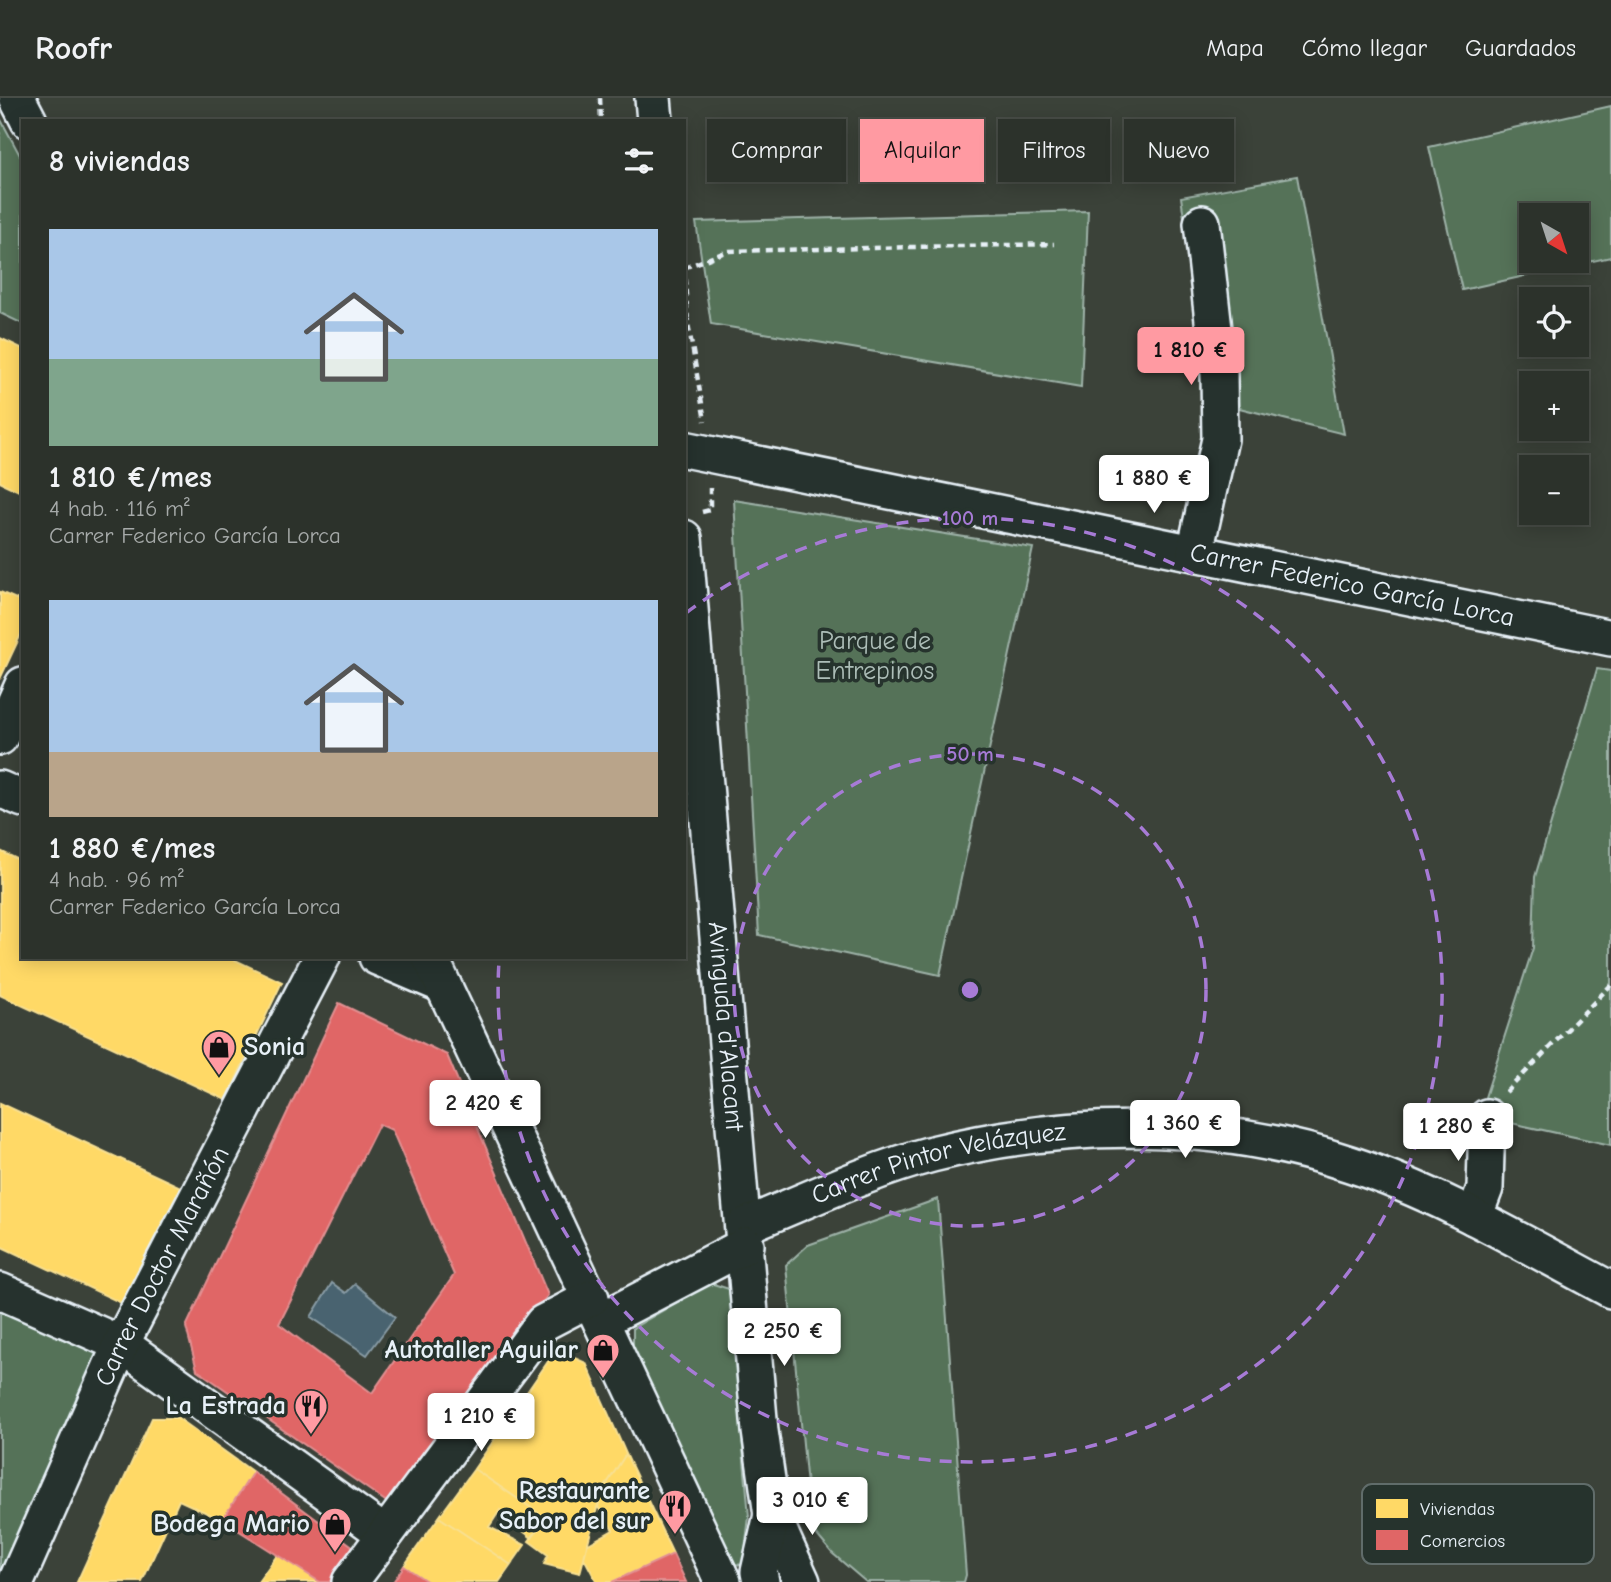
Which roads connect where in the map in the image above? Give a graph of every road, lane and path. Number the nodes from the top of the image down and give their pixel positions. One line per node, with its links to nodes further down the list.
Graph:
1 (17, 98): 4 (street)
2 (600, 98): 5 (path)
3 (653, 98): 6 (street)
4 (28, 119)
5 (601, 119)
6 (654, 119)
7 (1202, 223): 13 (street)
8 (1054, 244): 9 (path)
9 (686, 267)
10 (686, 296): 11 (path)
11 (697, 452): 12 (path); 13 (street, Carrer Federico García Lorca)
12 (691, 526): 25 (street, Avinguda d'Alacant)
13 (1195, 552): 14 (street, Carrer Federico García Lorca)
14 (1611, 638)
15 (21, 690): 16 (street)
16 (0, 737)
17 (0, 789): 18 (street)
18 (21, 798)
19 (321, 959): 29 (street, Carrer Doctor Marañón)
20 (385, 959): 21 (street)
21 (436, 971): 28 (street)
22 (1611, 985): 23 (path)
23 (1487, 1118): 24 (street)
24 (1474, 1217): 25 (street, Carrer Pintor Velázquez); 26 (street, Carrer Pintor Velázquez)
25 (745, 1235): 28 (street, Carrer Pintor Velázquez); 30 (street, Avinguda d'Alacant)
26 (1611, 1290)
27 (0, 1291): 29 (street)
28 (596, 1309): 31 (street, Carrer Pintor Velázquez); 34 (street)
29 (121, 1345): 31 (street); 32 (street, Carrer Doctor Marañón)
30 (772, 1515): 35 (street, Avinguda d'Alacant); 36 (street, Avinguda d'Alacant)
31 (385, 1534): 33 (street, Carrer Pintor Velázquez)
32 (16, 1582)
33 (350, 1582)
34 (723, 1582)
35 (761, 1582)
36 (802, 1582)

